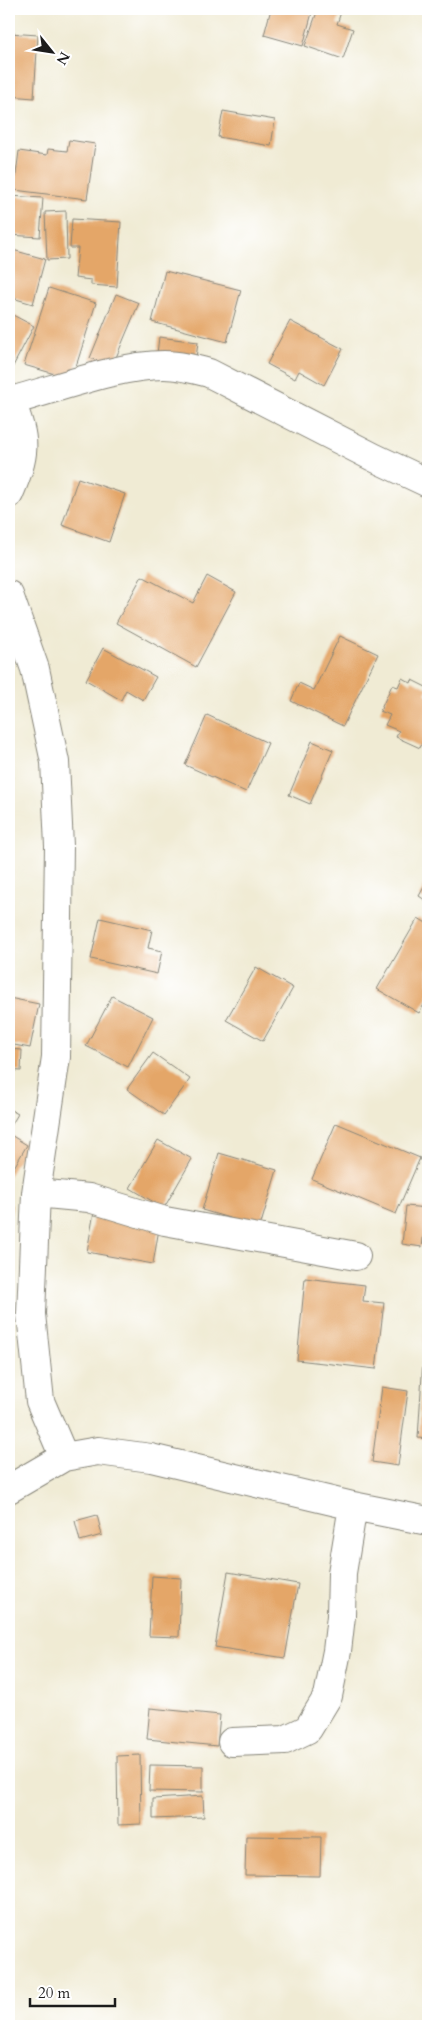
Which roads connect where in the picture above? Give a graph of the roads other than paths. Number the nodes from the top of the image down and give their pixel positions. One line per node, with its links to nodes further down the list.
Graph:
1 (10, 401): 2 (street); 3 (street)
2 (428, 483)
3 (9, 494)
4 (9, 595): 5 (street)
5 (36, 1192): 6 (street); 7 (street)
6 (356, 1256)
7 (64, 1457): 8 (street); 9 (street)
8 (9, 1489)
9 (353, 1506): 10 (street); 11 (street)
10 (428, 1521)
11 (232, 1742)

